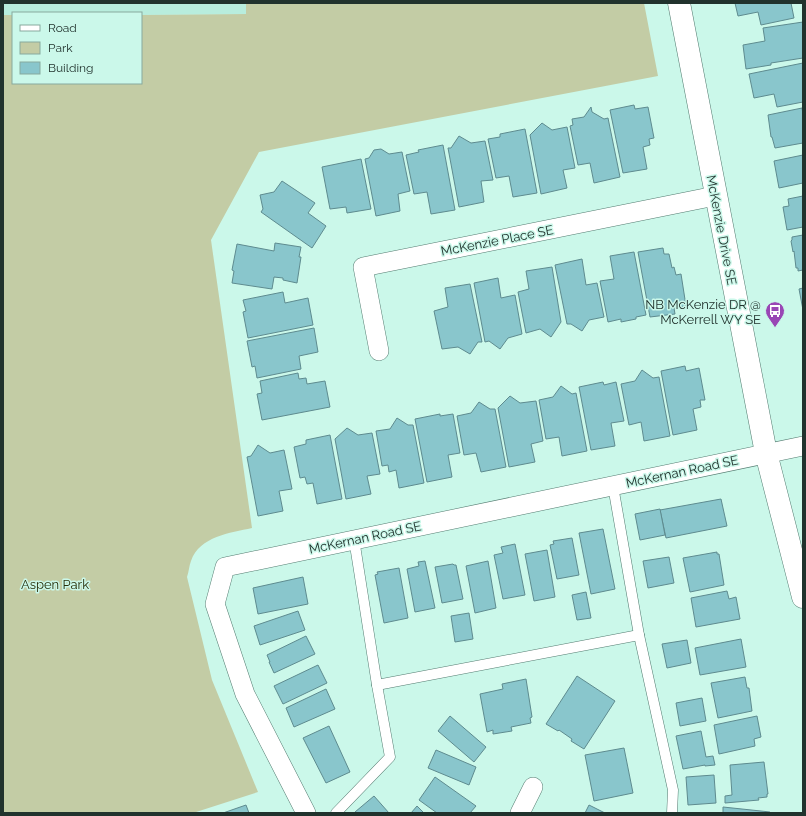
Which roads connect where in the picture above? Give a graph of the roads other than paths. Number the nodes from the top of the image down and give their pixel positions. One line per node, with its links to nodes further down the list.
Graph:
1 (679, 3): 2 (street, McKenzie Drive SE)
2 (715, 196): 3 (street, McKenzie Place SE); 5 (street, McKenzie Drive SE)
3 (379, 351)
4 (803, 446): 5 (street, McKernan Road SE)
5 (766, 453): 6 (street, McKernan Road SE); 8 (street, McKenzie Drive SE)
6 (613, 486): 7 (street, McKernan Road SE); 9 (lane)
7 (354, 539): 10 (lane); 12 (street, McKernan Road SE)
8 (803, 597)
9 (639, 635): 10 (lane); 15 (lane)
10 (376, 685): 13 (lane)
11 (533, 787): 14 (street)
12 (306, 813)
13 (336, 813)
14 (520, 813)
15 (672, 813)

